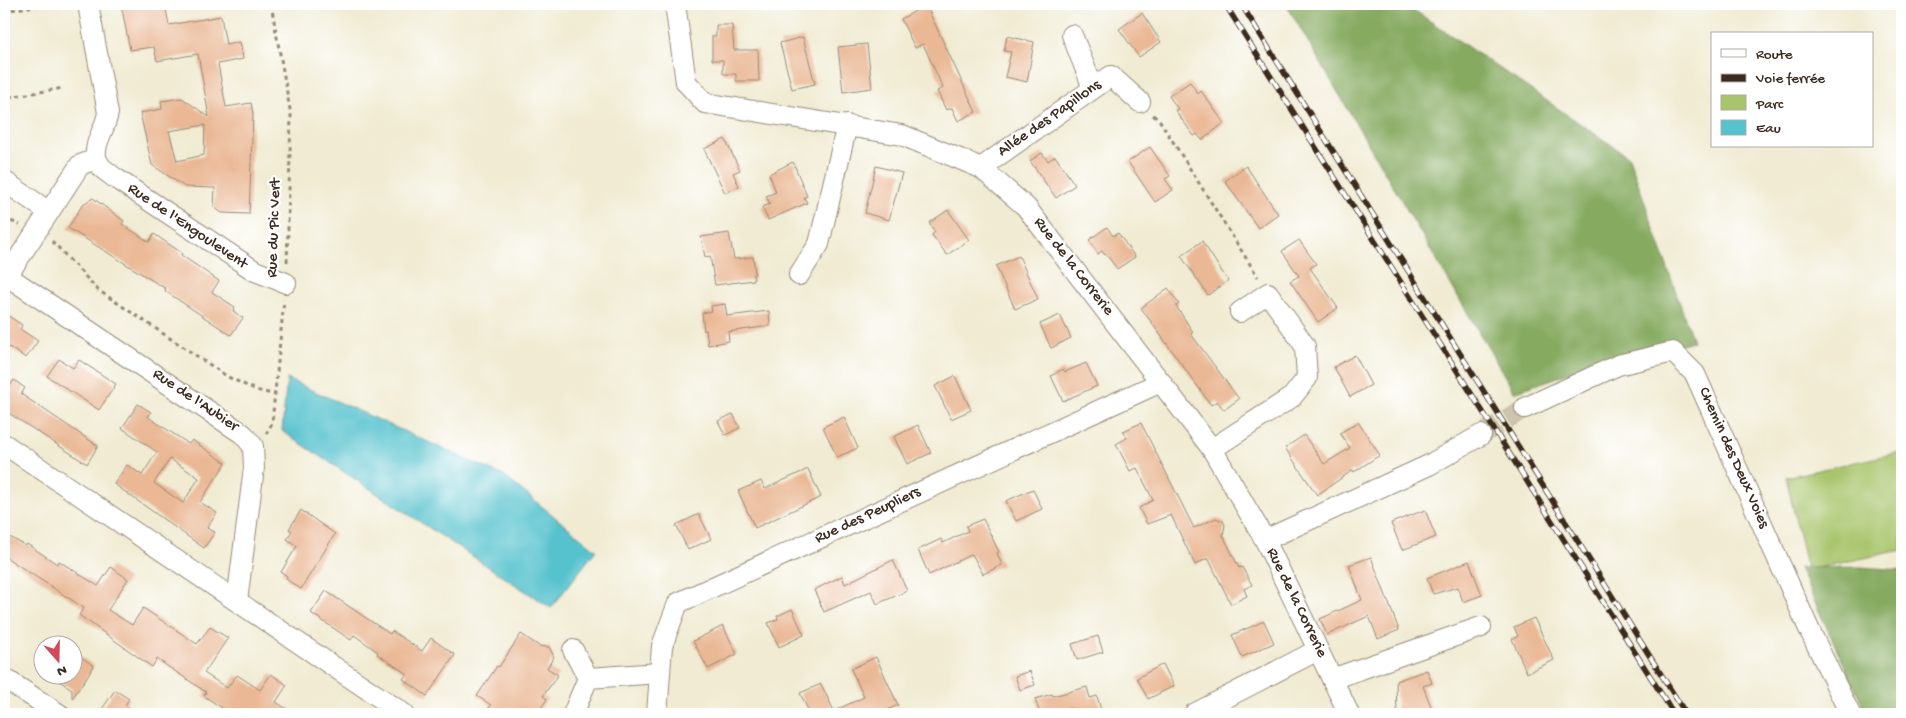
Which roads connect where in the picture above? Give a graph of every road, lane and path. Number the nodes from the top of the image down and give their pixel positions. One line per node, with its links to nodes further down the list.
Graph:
1 (48, 4): 5 (path)
2 (88, 4): 14 (street)
3 (271, 4): 22 (path, Rue du Pic Vert)
4 (676, 4): 13 (street, Rue de la Correrie)
5 (4, 11)
6 (1072, 36): 9 (street)
7 (4, 68): 10 (path)
8 (64, 88): 10 (path)
9 (1093, 88): 11 (street, Allée des Papillons); 15 (street, Allée des Papillons)
10 (9, 97): 12 (path)
11 (1140, 102): 23 (path)
12 (4, 104)
13 (847, 125): 15 (street, Rue de la Correrie); 21 (street)
14 (96, 159): 17 (street); 22 (street, Rue de l'Engoulevent)
15 (981, 168): 25 (street, Rue de la Correrie)
16 (4, 181): 17 (street)
17 (49, 212): 19 (street)
18 (4, 218): 19 (path)
19 (37, 232): 20 (street); 26 (path)
20 (6, 275): 30 (street, Rue de l'Aubier)
21 (798, 275)
22 (286, 283): 26 (path, Rue du Pic Vert)
23 (1268, 293): 24 (street); 31 (street)
24 (1240, 312)
25 (1161, 382): 31 (street, Rue de la Correrie); 37 (street, Rue des Peupliers)
26 (276, 395): 30 (path, Rue du Pic Vert)
27 (1525, 408): 47 (street, Chemin des Deux Voies)
28 (1481, 435): 32 (street)
29 (4, 444): 33 (street)
30 (253, 446): 33 (street, Rue de l'Aubier)
31 (1212, 449): 32 (street, Rue de la Correrie)
32 (1265, 540): 36 (street, Rue de la Correrie)
33 (237, 600): 42 (street)
34 (1481, 627): 40 (street)
35 (573, 650): 39 (street)
36 (1318, 650): 40 (street, Rue de la Correrie); 45 (street)
37 (660, 673): 39 (street); 44 (street, Rue des Peupliers)
38 (4, 678): 41 (street)
39 (588, 678): 43 (street)
40 (1332, 679): 46 (street, Rue de la Correrie)
41 (59, 714)
42 (404, 714)
43 (572, 714)
44 (657, 714)
45 (1194, 714)
46 (1349, 714)
47 (1850, 714)

